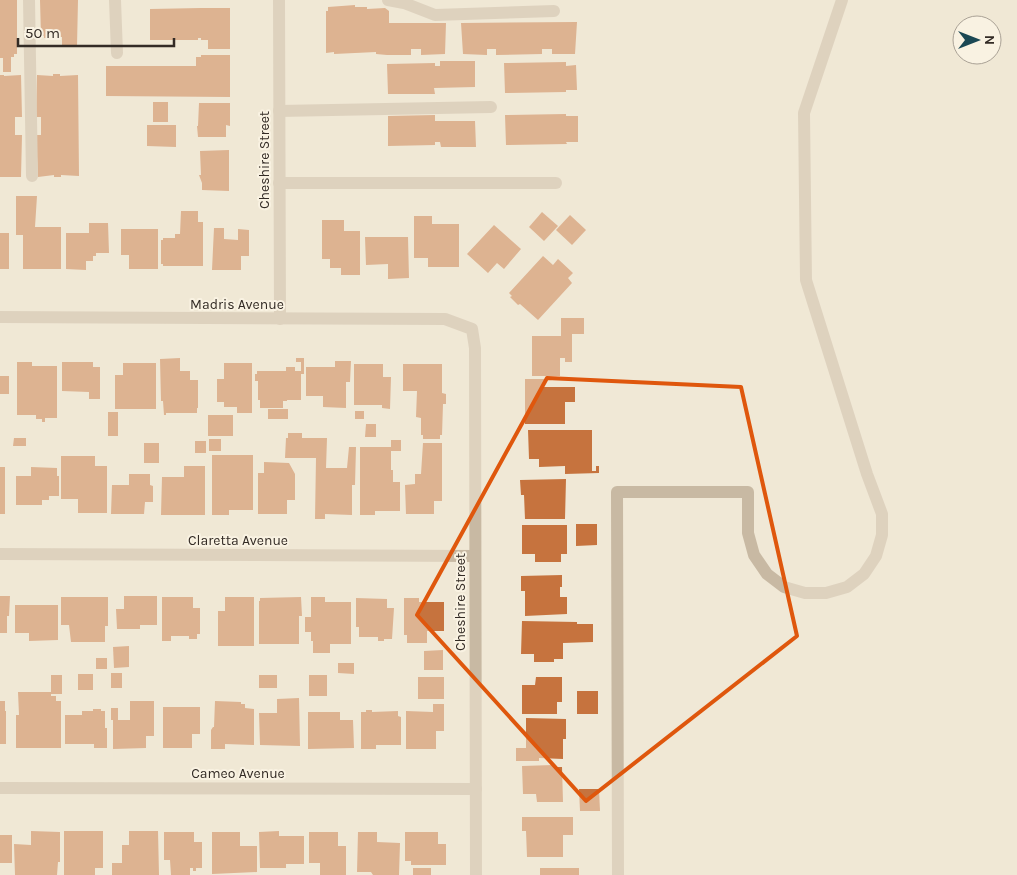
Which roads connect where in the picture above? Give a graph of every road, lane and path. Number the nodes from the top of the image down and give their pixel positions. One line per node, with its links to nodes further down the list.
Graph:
1 (29, 0): 10 (street)
2 (115, 0): 7 (street)
3 (279, 0): 9 (street, Cheshire Street)
4 (388, 0): 6 (street)
5 (842, 0): 21 (street)
6 (554, 12)
7 (117, 53)
8 (491, 107): 9 (street)
9 (279, 111): 11 (street, Cheshire Street)
10 (32, 176)
11 (279, 183): 12 (street); 14 (street, Cheshire Street)
12 (556, 183)
13 (0, 317): 14 (street, Madris Avenue)
14 (280, 319): 15 (street, Madris Avenue)
15 (472, 329): 17 (street, Cheshire Street)
16 (0, 554): 17 (street, Claretta Avenue)
17 (475, 556): 19 (street, Cheshire Street)
18 (0, 788): 19 (street, Cameo Avenue)
19 (476, 789): 20 (street, Cheshire Street)
20 (476, 875)
21 (618, 875)

